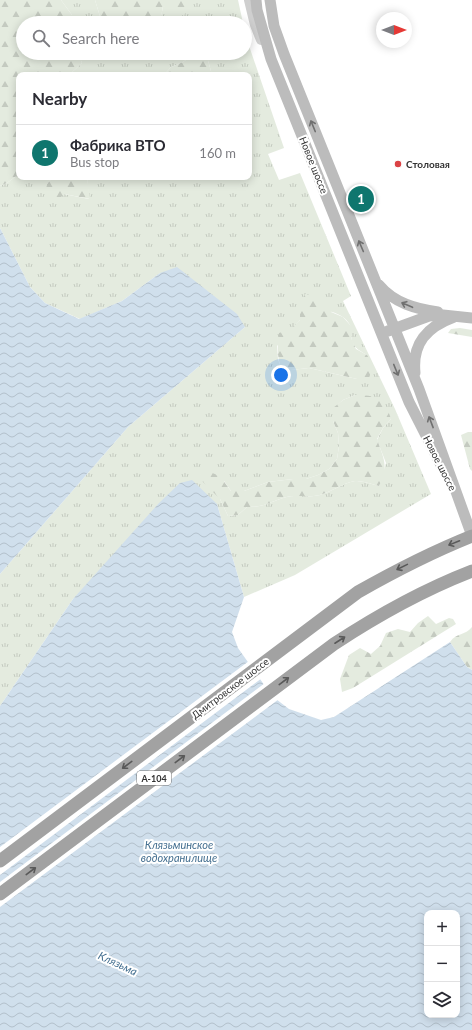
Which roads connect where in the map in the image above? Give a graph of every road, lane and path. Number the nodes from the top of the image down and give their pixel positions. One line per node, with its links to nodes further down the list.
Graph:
1 (249, 0): 4 (street, Новое шоссе)
2 (256, 0): 4 (main road)
3 (270, 0): 5 (main road, Новое шоссе, one-way to 3)
4 (271, 59): 9 (main road, Новое шоссе / А-104)
5 (376, 282): 6 (main road, one-way to 5); 8 (main road, Новое шоссе / А-104)
6 (458, 316): 7 (main road); 8 (main road); 10 (main road, А-104)
7 (472, 318)
8 (395, 328): 9 (main road); 10 (main road, Новое шоссе / А-104)
9 (381, 334): 11 (main road, Новое шоссе / А-104, one-way to 11)
10 (417, 384): 11 (main road, Новое шоссе / А-104, one-way to 10)
11 (458, 499): 12 (main road, А-104)
12 (472, 536): 14 (highway, Дмитровское шоссе / А-104, one-way to 14)
13 (472, 572): 15 (highway, А-104, one-way to 13)
14 (0, 861)
15 (0, 894)

